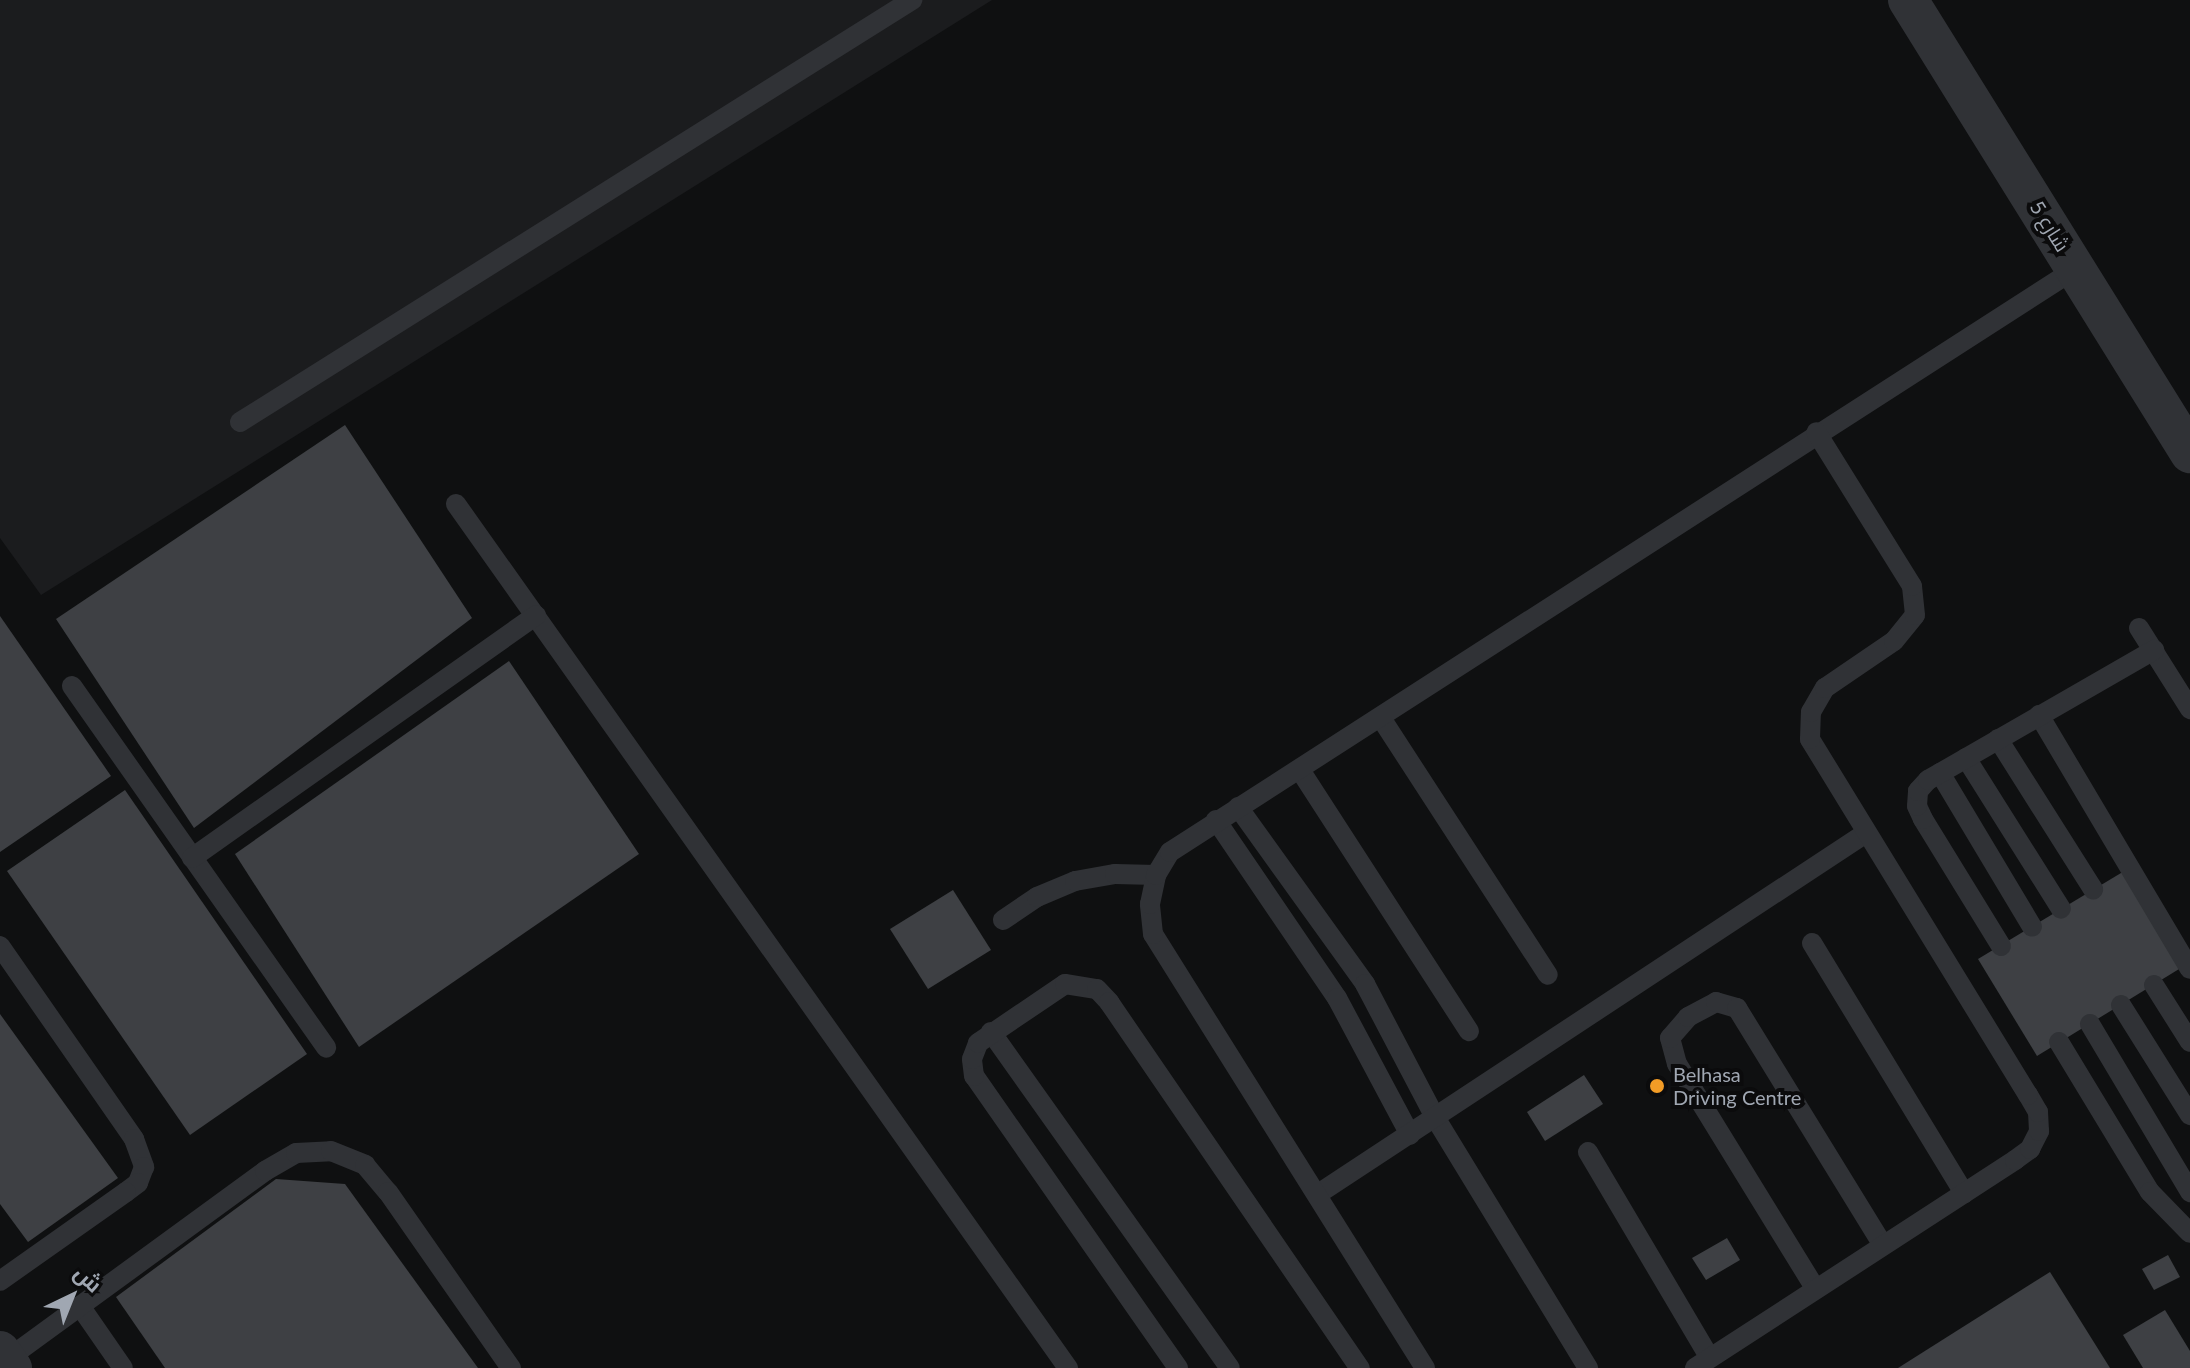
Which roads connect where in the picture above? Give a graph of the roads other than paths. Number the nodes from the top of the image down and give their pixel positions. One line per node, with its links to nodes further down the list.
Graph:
1 (912, 0): 4 (lane)
2 (1908, 0): 3 (street, شارع 5)
3 (2077, 268): 5 (lane); 6 (street, شارع 5)
4 (240, 422)
5 (1816, 432): 14 (lane); 21 (lane)
6 (2190, 453)
7 (456, 504): 8 (lane)
8 (536, 615): 22 (lane); 57 (lane)
9 (2139, 628): 10 (lane)
10 (2154, 650): 12 (lane); 13 (lane)
11 (72, 686): 22 (lane)
12 (2190, 709)
13 (2039, 715): 15 (lane); 31 (lane)
14 (1381, 718): 17 (lane); 32 (lane)
15 (1998, 739): 16 (lane); 24 (lane)
16 (1966, 758): 18 (lane); 25 (lane)
17 (1300, 770): 19 (lane); 36 (lane)
18 (1940, 773): 27 (lane); 30 (lane)
19 (1238, 807): 20 (lane); 42 (lane)
20 (1216, 820): 23 (lane); 43 (lane)
21 (1866, 833): 42 (lane); 46 (lane)
22 (192, 858): 40 (lane)
23 (1156, 875): 26 (lane); 47 (lane)
24 (2093, 889)
25 (2061, 909)
26 (1003, 920)
27 (2032, 927)
28 (1812, 943): 46 (lane)
29 (0, 946): 50 (lane)
30 (2001, 946)
31 (2190, 969)
32 (1548, 975)
33 (2154, 985): 39 (lane)
34 (2121, 1005): 41 (lane)
35 (2090, 1024): 45 (lane)
36 (1469, 1031)
37 (991, 1032): 58 (lane); 59 (lane); 60 (lane)
38 (2059, 1042): 48 (lane)
39 (2190, 1042)
40 (326, 1048)
41 (2190, 1115)
42 (1436, 1119): 43 (lane); 62 (lane)
43 (1410, 1135): 47 (lane)
44 (1588, 1152): 54 (lane)
45 (2190, 1192)
46 (1964, 1193): 49 (lane)
47 (1318, 1194): 61 (lane)
48 (2190, 1233)
49 (1883, 1245): 51 (lane); 51 (lane)
50 (0, 1281)
51 (1815, 1288): 54 (lane)
52 (80, 1306): 53 (lane); 55 (lane); 56 (lane)
53 (6, 1359)
54 (1702, 1363)
55 (123, 1368)
56 (511, 1368)
57 (1068, 1368)
58 (1178, 1368)
59 (1230, 1368)
60 (1360, 1368)
61 (1425, 1368)
62 (1588, 1368)

